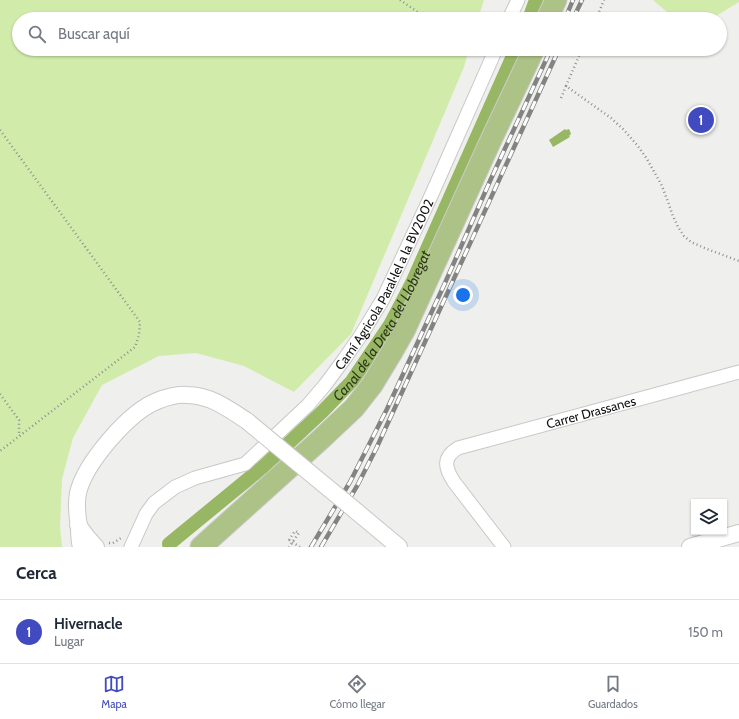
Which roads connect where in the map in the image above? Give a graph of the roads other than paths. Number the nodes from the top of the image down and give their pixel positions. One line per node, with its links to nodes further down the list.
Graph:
1 (518, 0): 3 (street)
2 (556, 0): 4 (main road)
3 (512, 12)
4 (550, 12)
5 (493, 56): 13 (street, Camí Agricola Paral·lel a la BV2002)
6 (531, 56): 14 (main road)
7 (739, 372): 16 (street, Carrer Drassanes)
8 (78, 525): 11 (street); 12 (street); 15 (street, bridge)
9 (739, 533): 10 (street)
10 (703, 545): 17 (street)
11 (81, 547)
12 (96, 547)
13 (131, 547)
14 (201, 547)
15 (399, 547)
16 (504, 547)
17 (690, 547)

